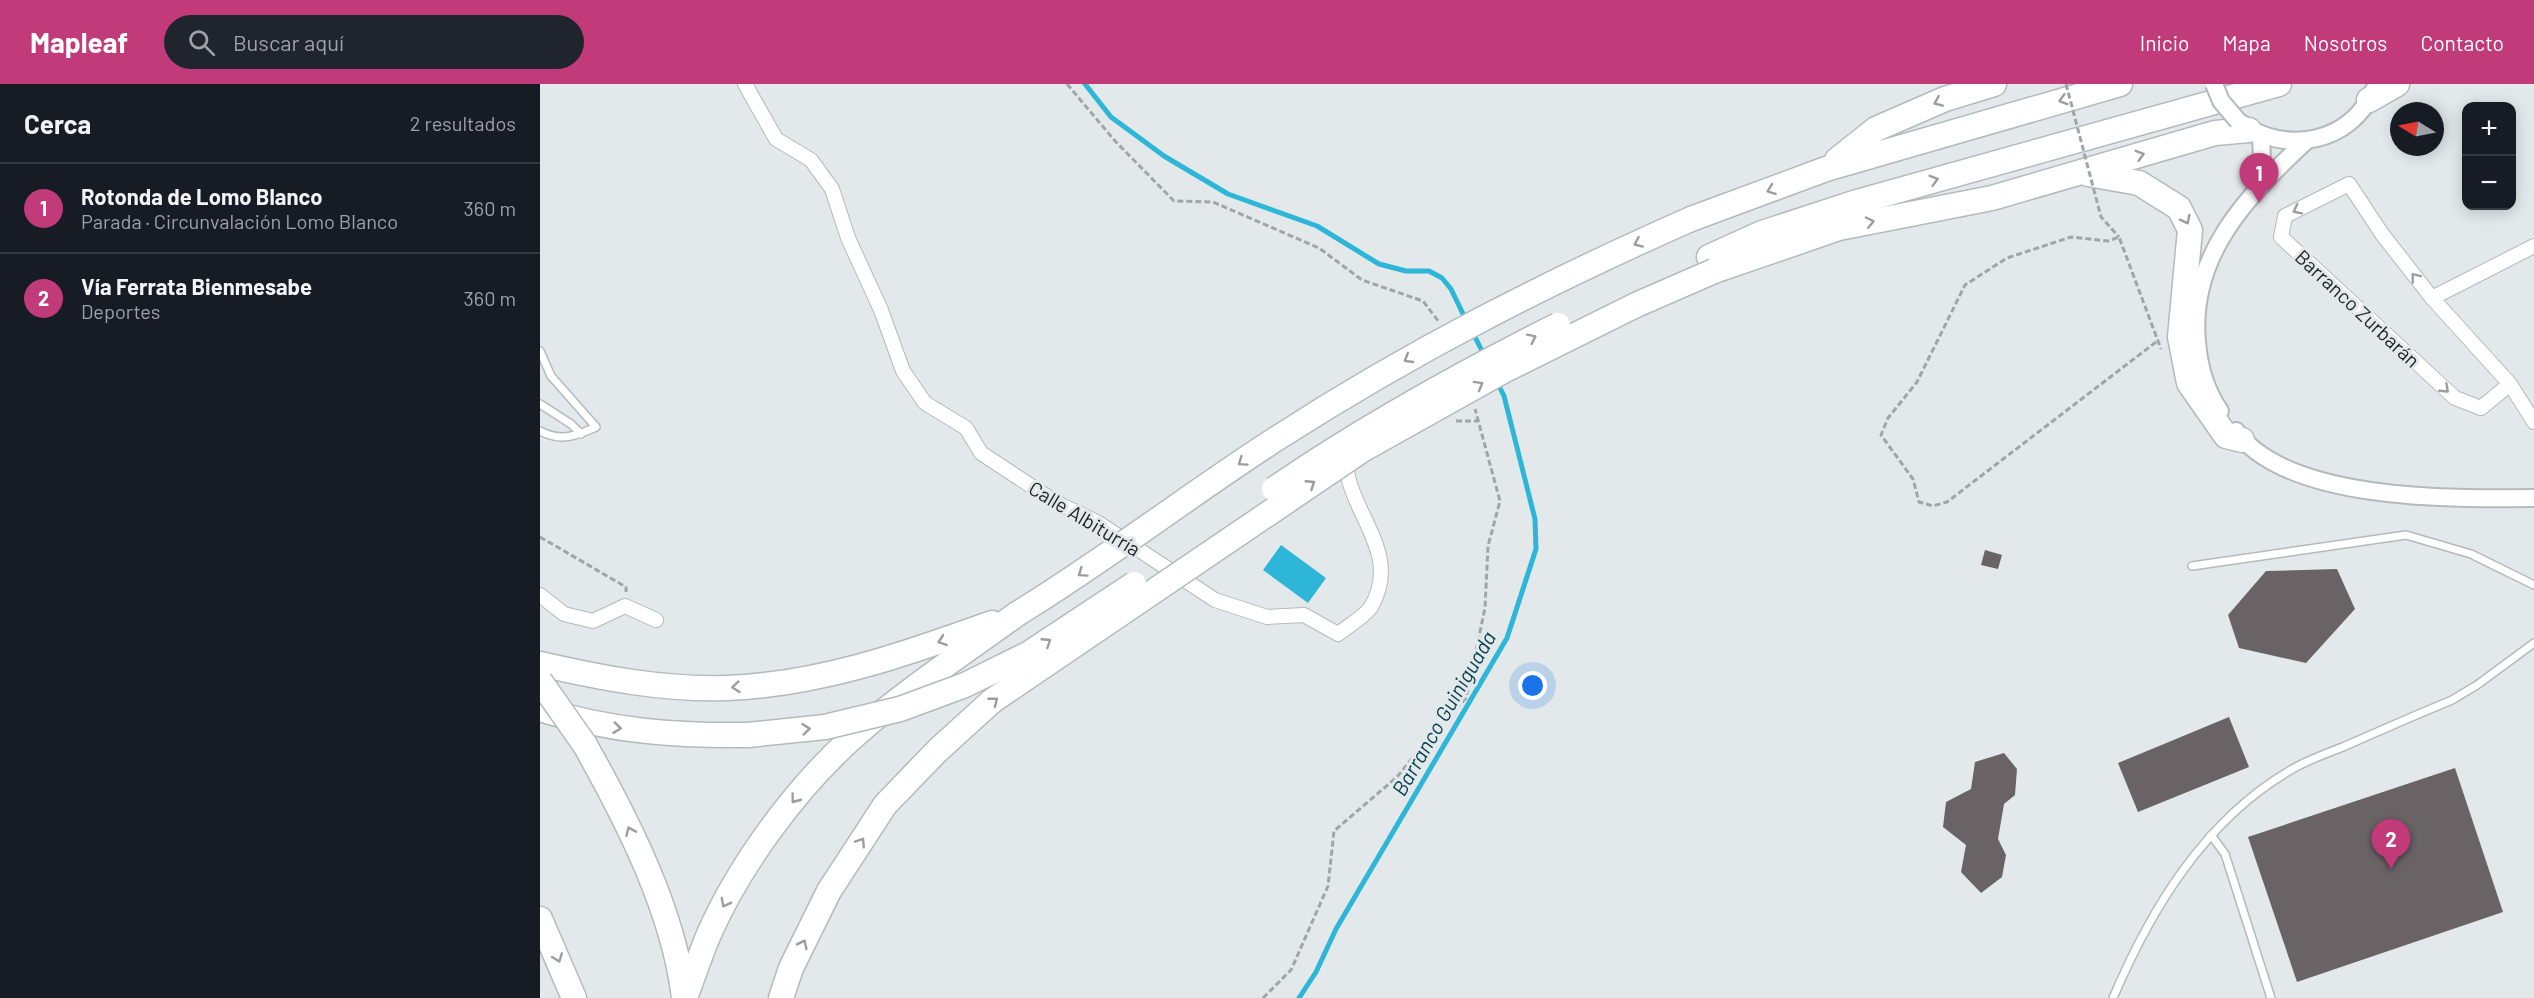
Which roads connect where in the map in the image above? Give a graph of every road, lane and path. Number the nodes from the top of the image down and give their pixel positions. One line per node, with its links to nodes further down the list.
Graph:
1 (745, 84): 21 (street, Calle Albiturría)
2 (1994, 84): 11 (highway, one-way to 11)
3 (2066, 84): 17 (path, bridge)
4 (2120, 84): 11 (highway, one-way to 11)
5 (2214, 84): 9 (street, bridge)
6 (2279, 84): 15 (highway, one-way to 6)
7 (2397, 84): 8 (highway)
8 (2372, 92): 10 (street)
9 (2249, 129): 10 (street); 12 (highway, one-way to 9); 13 (street)
10 (2305, 142): 13 (street)
11 (1826, 169): 32 (highway, one-way to 32, bridge)
12 (2080, 173): 15 (highway, one-way to 12); 25 (highway, one-way to 25)
13 (2259, 185): 25 (street)
14 (2534, 246): 16 (street)
15 (1712, 264): 37 (highway, one-way to 15, bridge); 42 (highway, one-way to 15, bridge)
16 (2432, 298): 19 (street); 19 (street, Barranco Zurbarán, one-way to 19)
17 (2157, 342)
18 (540, 351): 24 (lane)
19 (2510, 384): 22 (street)
20 (540, 404): 24 (lane)
21 (1424, 421)
22 (2534, 422)
23 (540, 431): 24 (lane)
24 (581, 434)
25 (2242, 440): 26 (street)
26 (2534, 498)
27 (540, 537): 31 (path)
28 (2192, 566): 29 (lane)
29 (2534, 585)
30 (540, 595): 31 (street)
31 (625, 606): 33 (street)
32 (1017, 614): 35 (highway, one-way to 35); 41 (highway, one-way to 41, bridge)
33 (657, 620)
34 (2534, 643): 38 (lane)
35 (540, 664)
36 (540, 681): 41 (highway, one-way to 36, bridge)
37 (540, 710)
38 (2211, 835): 43 (lane); 44 (lane)
39 (540, 919): 40 (highway, one-way to 40)
40 (574, 998)
41 (684, 998)
42 (781, 998)
43 (2113, 998)
44 (2271, 998)

